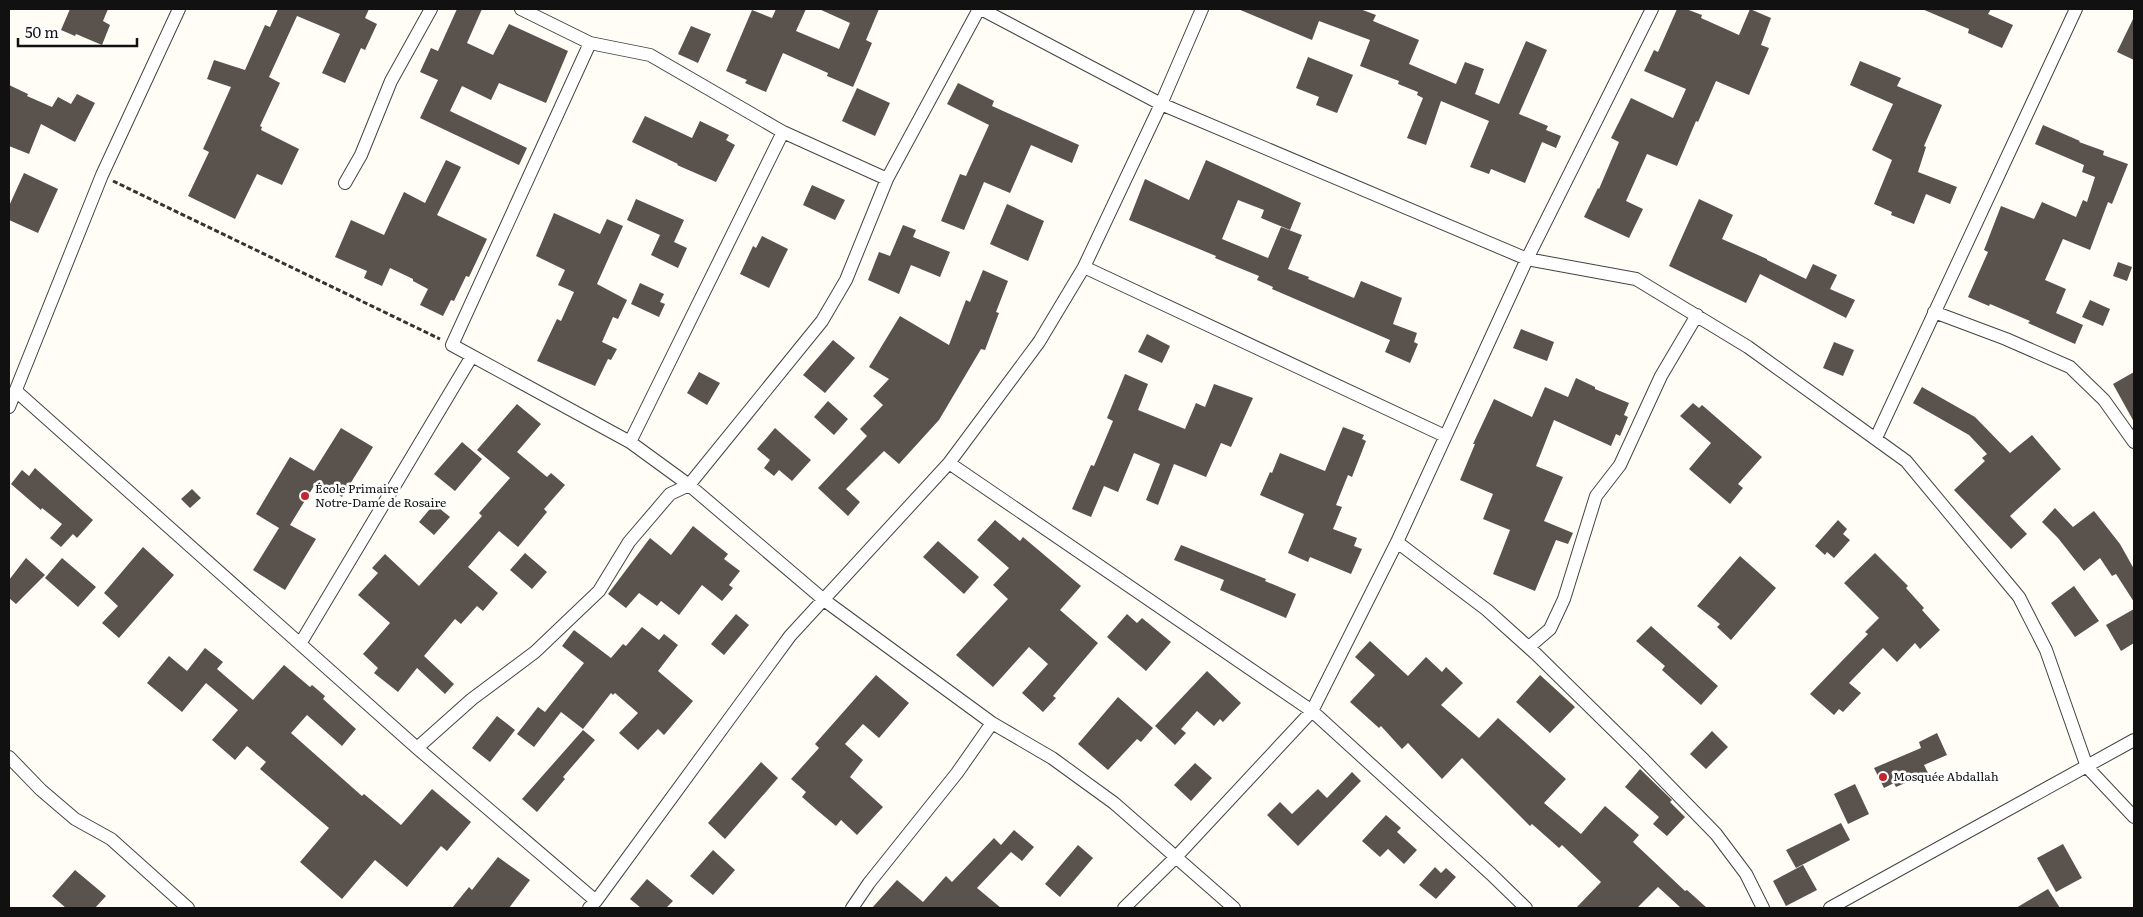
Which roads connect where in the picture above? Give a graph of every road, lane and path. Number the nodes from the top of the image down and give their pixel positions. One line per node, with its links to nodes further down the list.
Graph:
1 (180, 9): 11 (street)
2 (431, 9): 13 (street)
3 (521, 9): 8 (street)
4 (980, 9): 9 (street); 12 (street)
5 (1202, 9): 9 (street)
6 (1652, 9): 14 (street)
7 (2076, 9): 16 (street)
8 (590, 43): 10 (street); 18 (street)
9 (1162, 104): 14 (street); 15 (street)
10 (783, 132): 12 (street); 24 (street)
11 (102, 176): 18 (path); 20 (street)
12 (887, 179): 27 (street)
13 (345, 183)
14 (1527, 259): 17 (street); 22 (street)
15 (1084, 267): 22 (street); 26 (street)
16 (1934, 312): 23 (street); 25 (street)
17 (1697, 315): 23 (street); 31 (street)
18 (452, 345): 19 (street)
19 (472, 356): 24 (street); 30 (street)
20 (16, 391): 21 (street); 30 (street)
21 (9, 407)
22 (1445, 436): 28 (street)
23 (1876, 438): 37 (street)
24 (630, 442): 27 (street)
25 (2134, 442)
26 (949, 463): 29 (street); 32 (street)
27 (689, 486): 29 (street); 35 (street)
28 (1397, 542): 31 (street); 32 (street)
29 (824, 600): 33 (street); 40 (street)
30 (300, 644): 35 (street)
31 (1529, 648): 46 (street)
32 (1312, 711): 39 (street); 45 (street)
33 (992, 723): 39 (street); 42 (street)
34 (2134, 740): 37 (street)
35 (418, 748): 40 (street)
36 (9, 757): 41 (street)
37 (2087, 767): 38 (street); 47 (street)
38 (2134, 817)
39 (1176, 857): 43 (street); 44 (street)
40 (593, 905)
41 (188, 908)
42 (852, 908)
43 (1124, 908)
44 (1234, 908)
45 (1526, 908)
46 (1763, 908)
47 (1830, 908)

